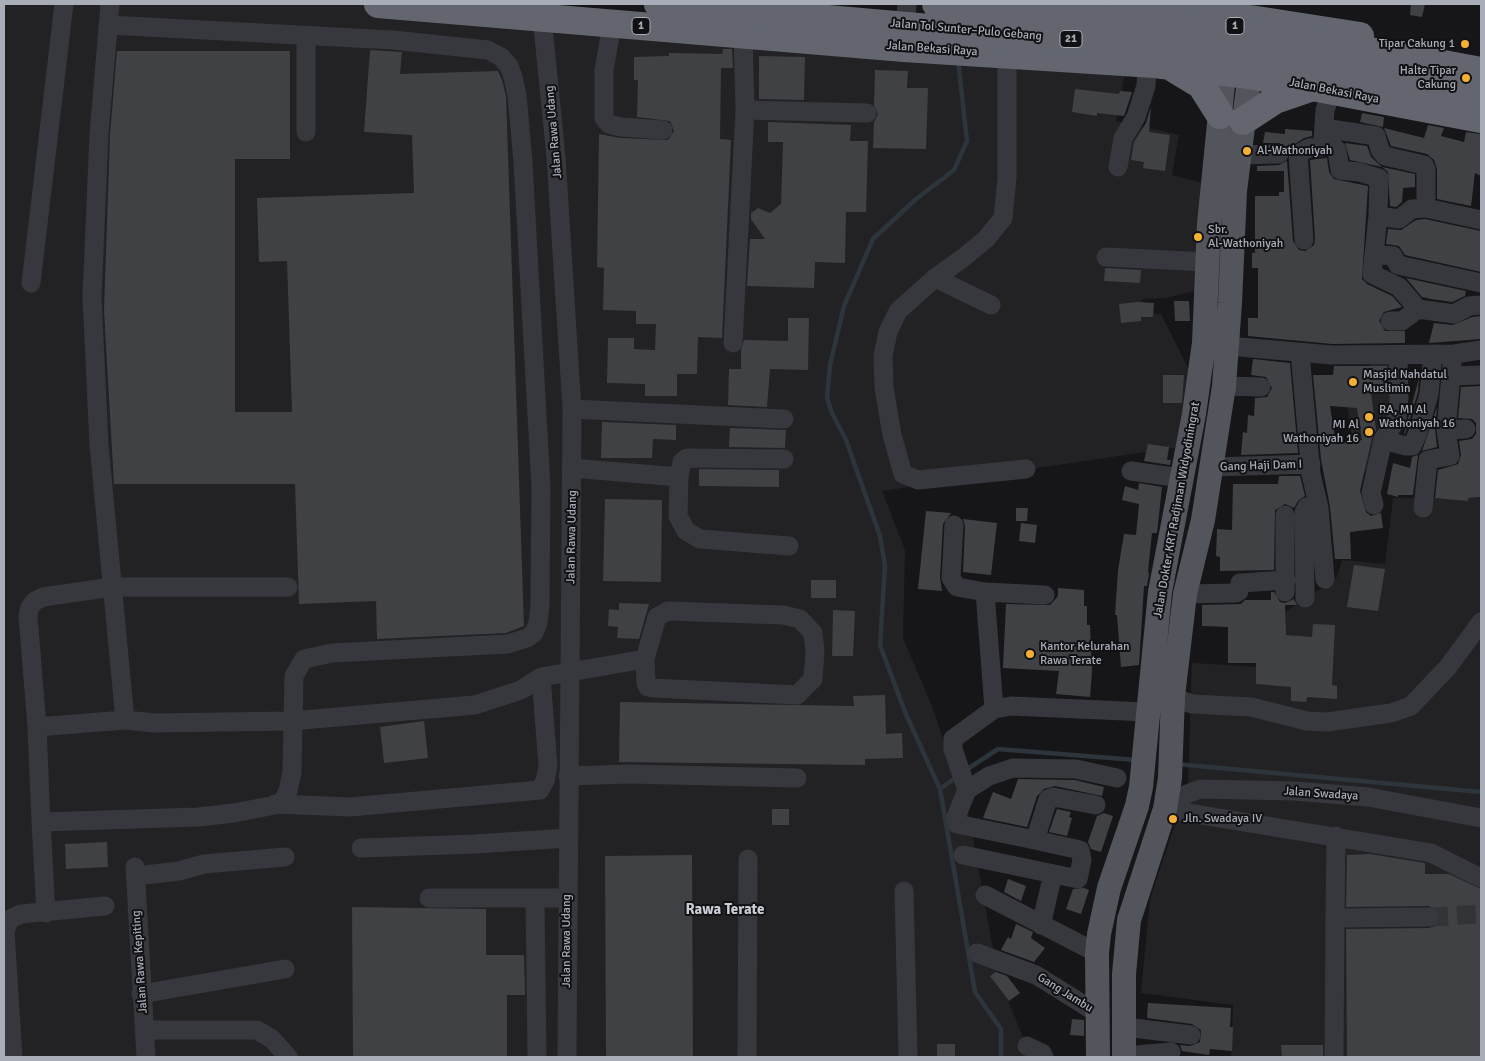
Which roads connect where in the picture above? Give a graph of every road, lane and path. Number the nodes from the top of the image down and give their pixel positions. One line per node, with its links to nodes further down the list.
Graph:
1 (64, 4): 44 (street)
2 (110, 4): 13 (street)
3 (378, 4): 9 (highway, Jalan Bekasi Raya / 1)
4 (658, 4): 23 (highway, Jalan Tol Sunter–Pulo Gebang / 21, bridge)
5 (907, 4): 16 (street)
6 (936, 4): 20 (highway, Jalan Tol Sunter–Pulo Gebang / 21, bridge)
7 (1092, 4): 10 (highway, 1)
8 (1118, 4): 10 (highway, 1)
9 (542, 17): 11 (highway, Jalan Bekasi Raya / 1); 61 (street, Jalan Rawa Udang)
10 (1229, 21): 12 (highway, 1); 21 (main road, Jalan Dokter KRT Radjiman Widyodiningrat)
11 (606, 23): 14 (highway, Jalan Bekasi Raya / 1); 28 (street)
12 (1256, 24): 18 (highway, 1); 21 (main road, Jalan Dokter KRT Radjiman Widyodiningrat)
13 (110, 26): 15 (street); 81 (street)
14 (743, 33): 16 (highway, Jalan Bekasi Raya / 1); 24 (street)
15 (306, 36): 29 (street); 95 (street)
16 (910, 48): 17 (highway, Jalan Bekasi Raya / 1)
17 (1006, 54): 19 (highway, Jalan Bekasi Raya / 1); 43 (street)
18 (1481, 60)
19 (1151, 64): 21 (highway, Jalan Bekasi Raya / 1); 26 (highway); 33 (street)
20 (1481, 71)
21 (1237, 74): 22 (highway, Jalan Bekasi Raya / 1); 26 (main road, Jalan Dokter KRT Radjiman Widyodiningrat)
22 (1323, 89): 26 (highway); 27 (highway, Jalan Bekasi Raya / 1); 30 (street)
23 (1481, 95)
24 (745, 110): 25 (street); 50 (street)
25 (867, 113)
26 (1231, 118): 32 (main road, Jalan Dokter KRT Radjiman Widyodiningrat); 37 (main road, Jalan Dokter KRT Radjiman Widyodiningrat)
27 (1481, 119)
28 (664, 130)
29 (306, 132)
30 (1323, 137): 34 (street); 35 (street); 39 (street)
31 (1279, 154): 32 (street)
32 (1239, 155): 38 (main road, Jalan Dokter KRT Radjiman Widyodiningrat)
33 (1118, 167)
34 (1426, 208): 35 (street); 36 (street)
35 (1378, 216): 40 (street)
36 (1481, 220)
37 (1209, 224): 38 (main road); 42 (main road, Jalan Dokter KRT Radjiman Widyodiningrat)
38 (1233, 227): 51 (main road, Jalan Dokter KRT Radjiman Widyodiningrat)
39 (1304, 240)
40 (1374, 254): 45 (street); 48 (street)
41 (1106, 257): 42 (street)
42 (1207, 262): 73 (main road, Jalan Dokter KRT Radjiman Widyodiningrat)
43 (935, 278): 46 (street); 70 (street)
44 (31, 283)
45 (1481, 283)
46 (990, 305)
47 (1481, 305): 48 (street)
48 (1418, 309): 49 (street)
49 (1390, 321)
50 (733, 343)
51 (1228, 346): 53 (street); 59 (main road, Jalan Dokter KRT Radjiman Widyodiningrat)
52 (1481, 350): 55 (street)
53 (1300, 353): 56 (street); 67 (street)
54 (1433, 354): 55 (street); 56 (street); 65 (street)
55 (1454, 354): 58 (street)
56 (1398, 355): 65 (street)
57 (1481, 375): 58 (street)
58 (1451, 376): 64 (street)
59 (1224, 386): 60 (street); 68 (main road, Jalan Dokter KRT Radjiman Widyodiningrat)
60 (1261, 387)
61 (572, 409): 62 (street); 69 (street, Jalan Rawa Udang)
62 (784, 419)
63 (1466, 429): 64 (street)
64 (1446, 430): 76 (street)
65 (1383, 440): 74 (street)
66 (784, 459): 72 (street)
67 (1310, 464): 68 (street, Gang Haji Dam I); 75 (street)
68 (1212, 467): 85 (main road, Jalan Dokter KRT Radjiman Widyodiningrat)
69 (572, 468): 72 (street); 89 (street, Jalan Rawa Udang)
70 (1026, 469)
71 (1131, 471): 73 (street)
72 (679, 476): 79 (street)
73 (1181, 478): 93 (main road, Jalan Dokter KRT Radjiman Widyodiningrat)
74 (1374, 505)
75 (1319, 508): 80 (street); 86 (street)
76 (1423, 508)
77 (1285, 515): 85 (street)
78 (954, 525): 83 (street)
79 (789, 546)
80 (1325, 580)
81 (112, 587): 82 (street); 94 (street); 96 (street)
82 (288, 587)
83 (985, 592): 84 (street); 92 (street)
84 (1045, 594)
85 (1185, 594): 91 (main road, Jalan Dokter KRT Radjiman Widyodiningrat)
86 (1305, 598)
87 (1481, 622): 91 (street)
88 (645, 659): 88 (street); 89 (street)
89 (570, 671): 90 (street); 97 (street, Jalan Rawa Udang)
90 (541, 677): 95 (street); 101 (street)
91 (1174, 696): 93 (street); 104 (main road, Jalan Dokter KRT Radjiman Widyodiningrat)
92 (994, 709): 93 (street); 100 (street)
93 (1147, 709): 103 (main road, Jalan Dokter KRT Radjiman Widyodiningrat)
94 (124, 720): 95 (street); 96 (street)
95 (292, 721): 101 (street)
96 (37, 727): 106 (street)
97 (568, 776): 98 (street); 107 (street, Jalan Rawa Udang)
98 (797, 778)
99 (1117, 778): 100 (street)
100 (965, 786): 109 (street)
101 (276, 804): 106 (street)
102 (1096, 805): 109 (street)
103 (1137, 806): 104 (main road); 127 (main road, Jalan Dokter KRT Radjiman Widyodiningrat)
104 (1164, 809): 105 (street, Jalan Swadaya); 108 (street); 131 (main road, Jalan Dokter KRT Radjiman Widyodiningrat)
105 (1481, 818)
106 (41, 822): 122 (street)
107 (568, 834): 110 (street); 119 (street, Jalan Rawa Udang)
108 (1336, 836): 115 (street); 124 (street)
109 (1035, 840): 114 (street)
110 (361, 848)
111 (962, 855): 114 (street)
112 (285, 857): 129 (street, Jalan Rawa Kepiting)
113 (748, 859): 141 (street)
114 (1053, 874): 125 (street)
115 (1481, 878)
116 (904, 891): 142 (street)
117 (985, 895): 125 (street)
118 (429, 898): 120 (street)
119 (567, 898): 120 (street); 140 (street, Jalan Rawa Udang)
120 (535, 899): 139 (street)
121 (105, 906): 122 (street)
122 (46, 913): 136 (street)
123 (1429, 917): 124 (street)
124 (1335, 918): 146 (street)
125 (1041, 925): 127 (street)
126 (977, 953): 130 (street, Gang Jambu)
127 (1097, 953): 130 (main road, Jalan Dokter KRT Radjiman Widyodiningrat)
128 (285, 968): 129 (street)
129 (141, 994): 132 (street, Jalan Rawa Kepiting)
130 (1097, 1013): 144 (main road, Jalan Dokter KRT Radjiman Widyodiningrat)
131 (1125, 1027): 133 (street); 145 (main road, Jalan Dokter KRT Radjiman Widyodiningrat)
132 (145, 1030): 137 (street, Jalan Rawa Kepiting); 138 (street)
133 (1191, 1035)
134 (1027, 1046): 143 (street)
135 (1171, 1052): 145 (street)
136 (13, 1057)
137 (146, 1057)
138 (288, 1057)
139 (537, 1057)
140 (567, 1057)
141 (747, 1057)
142 (908, 1057)
143 (1044, 1057)
144 (1098, 1057)
145 (1124, 1057)
146 (1334, 1057)

